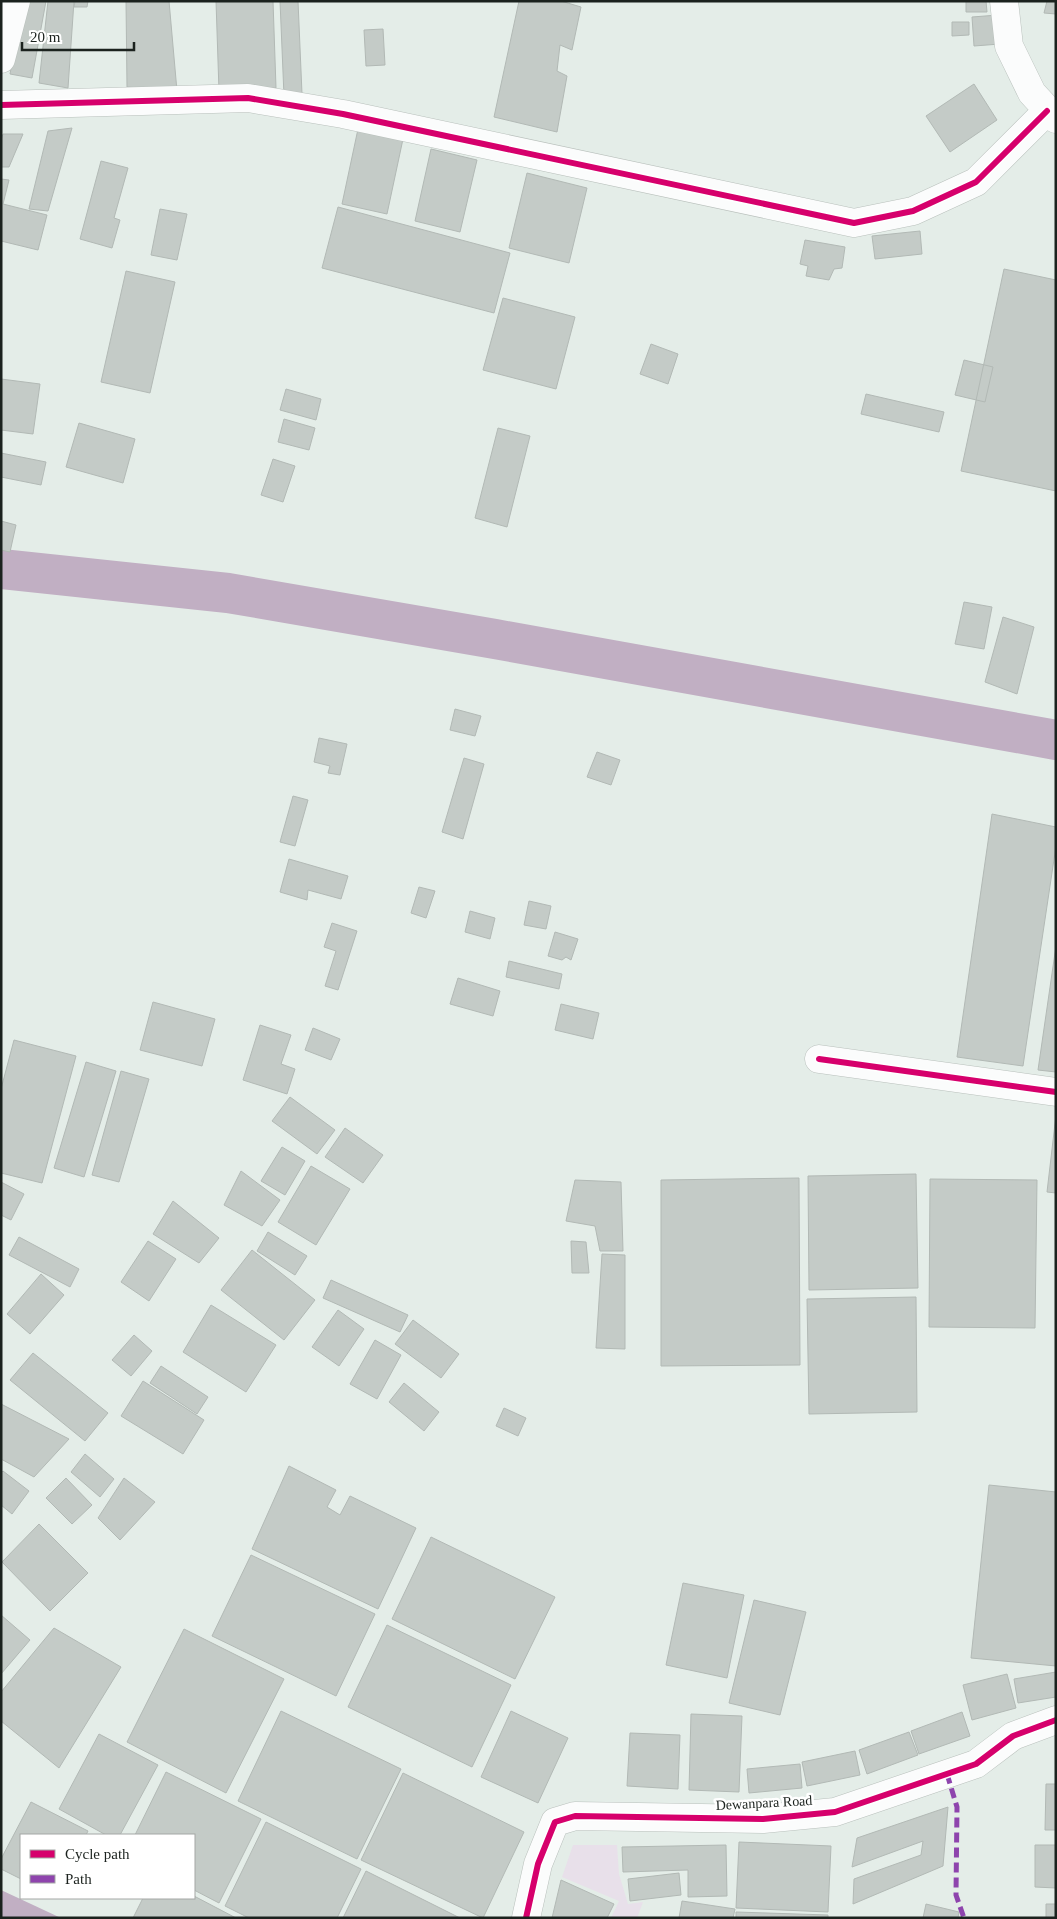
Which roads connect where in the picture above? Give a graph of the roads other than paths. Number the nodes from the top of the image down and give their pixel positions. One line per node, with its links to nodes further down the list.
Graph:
1 (1004, 1): 5 (street)
2 (11, 8): 3 (street)
3 (1, 59)
4 (1, 105): 5 (street)
5 (1051, 115)
6 (819, 1059): 7 (street)
7 (1056, 1092)
8 (1056, 1720): 9 (street, Dewanpara Road)
9 (526, 1918)

